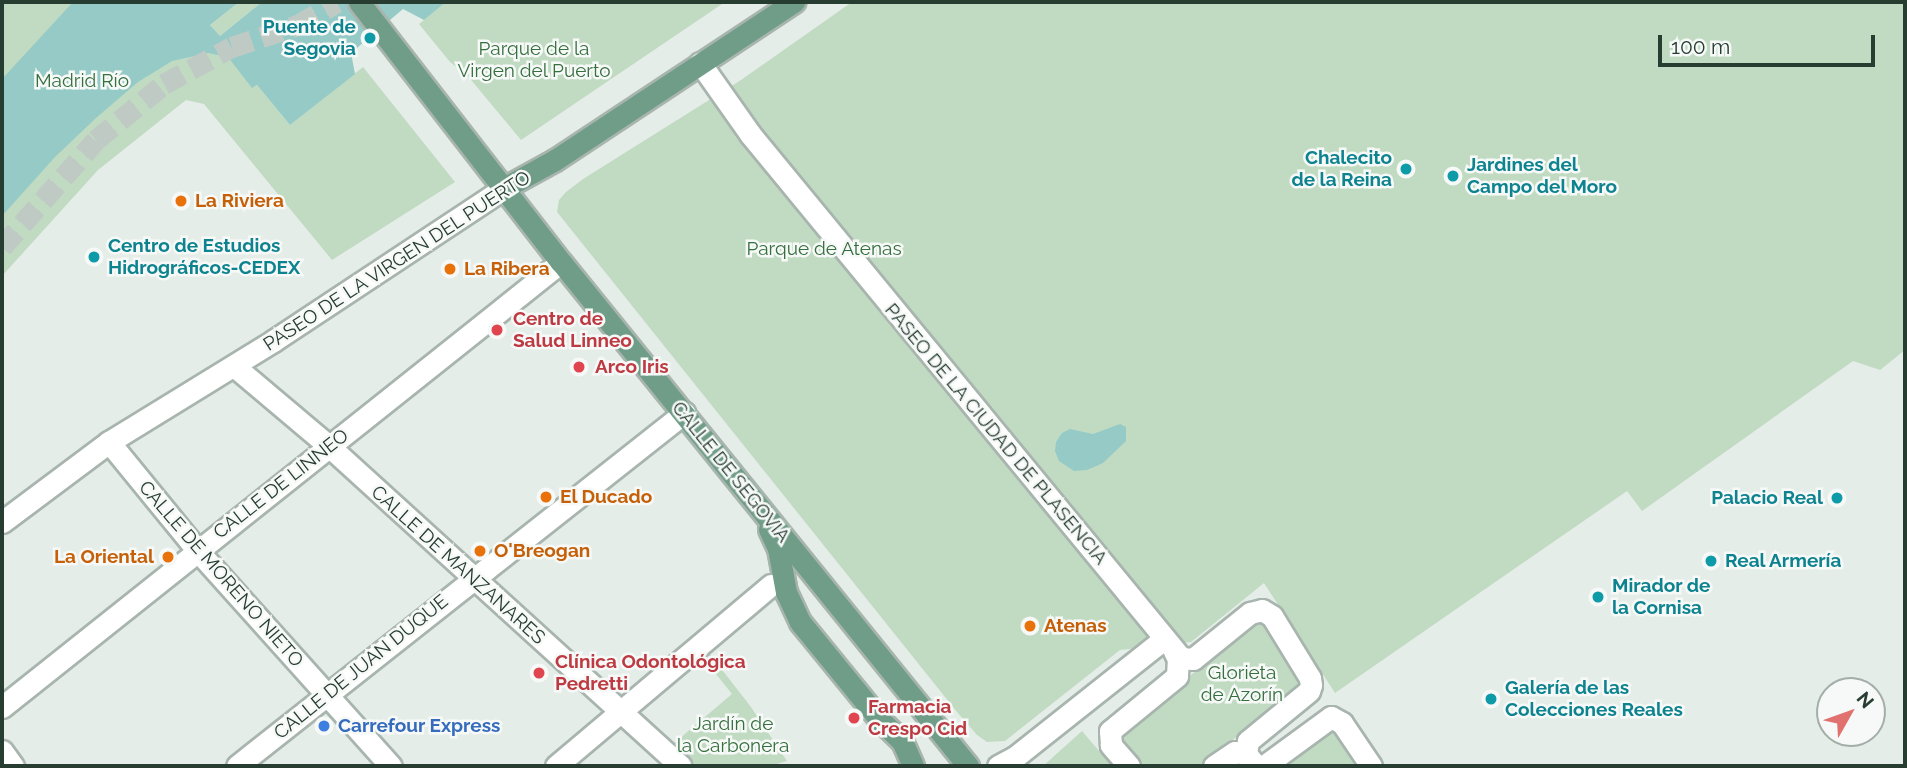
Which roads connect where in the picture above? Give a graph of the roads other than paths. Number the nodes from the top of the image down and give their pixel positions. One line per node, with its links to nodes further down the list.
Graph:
1 (359, 2): 4 (main road, CALLE DE SEGOVIA)
2 (794, 2): 3 (main road, PASEO DE LA VIRGEN DEL PUERTO)
3 (700, 63): 4 (main road, PASEO DE LA VIRGEN DEL PUERTO); 15 (street, PASEO DE LA CIUDAD DE PLASENCIA)
4 (505, 188): 5 (main road, CALLE DE SEGOVIA); 6 (street, PASEO DE LA VIRGEN DEL PUERTO)
5 (561, 262): 7 (main road, CALLE DE SEGOVIA); 9 (street, CALLE DE LINNEO)
6 (234, 366): 8 (street, PASEO DE LA VIRGEN DEL PUERTO); 9 (street, CALLE DE MANZANARES)
7 (684, 413): 10 (main road, CALLE DE SEGOVIA); 13 (street, CALLE DE JUAN DUQUE)
8 (109, 442): 11 (street, PASEO DE LA VIRGEN DEL PUERTO); 12 (street, CALLE DE MORENO NIETO)
9 (330, 447): 12 (street, CALLE DE LINNEO); 13 (street, CALLE DE MANZANARES)
10 (758, 505): 26 (main road); 27 (main road, CALLE DE SEGOVIA)
11 (2, 522)
12 (197, 550): 16 (street, CALLE DE MORENO NIETO); 17 (street, CALLE DE LINNEO)
13 (473, 579): 16 (street, CALLE DE JUAN DUQUE); 18 (street, CALLE DE MANZANARES)
14 (771, 585): 18 (street)
15 (1169, 645): 20 (street); 28 (street); 29 (street)
16 (326, 695): 22 (street, CALLE DE JUAN DUQUE); 23 (street, CALLE DE MORENO NIETO)
17 (2, 707)
18 (621, 712): 24 (street); 25 (street, CALLE DE MANZANARES)
19 (2, 751): 21 (street)
20 (1255, 762): 30 (street); 31 (street)
21 (13, 766)
22 (237, 766)
23 (391, 766)
24 (556, 766)
25 (680, 766)
26 (913, 766)
27 (968, 766)
28 (998, 766)
29 (1129, 766)
30 (1214, 766)
31 (1371, 766)

